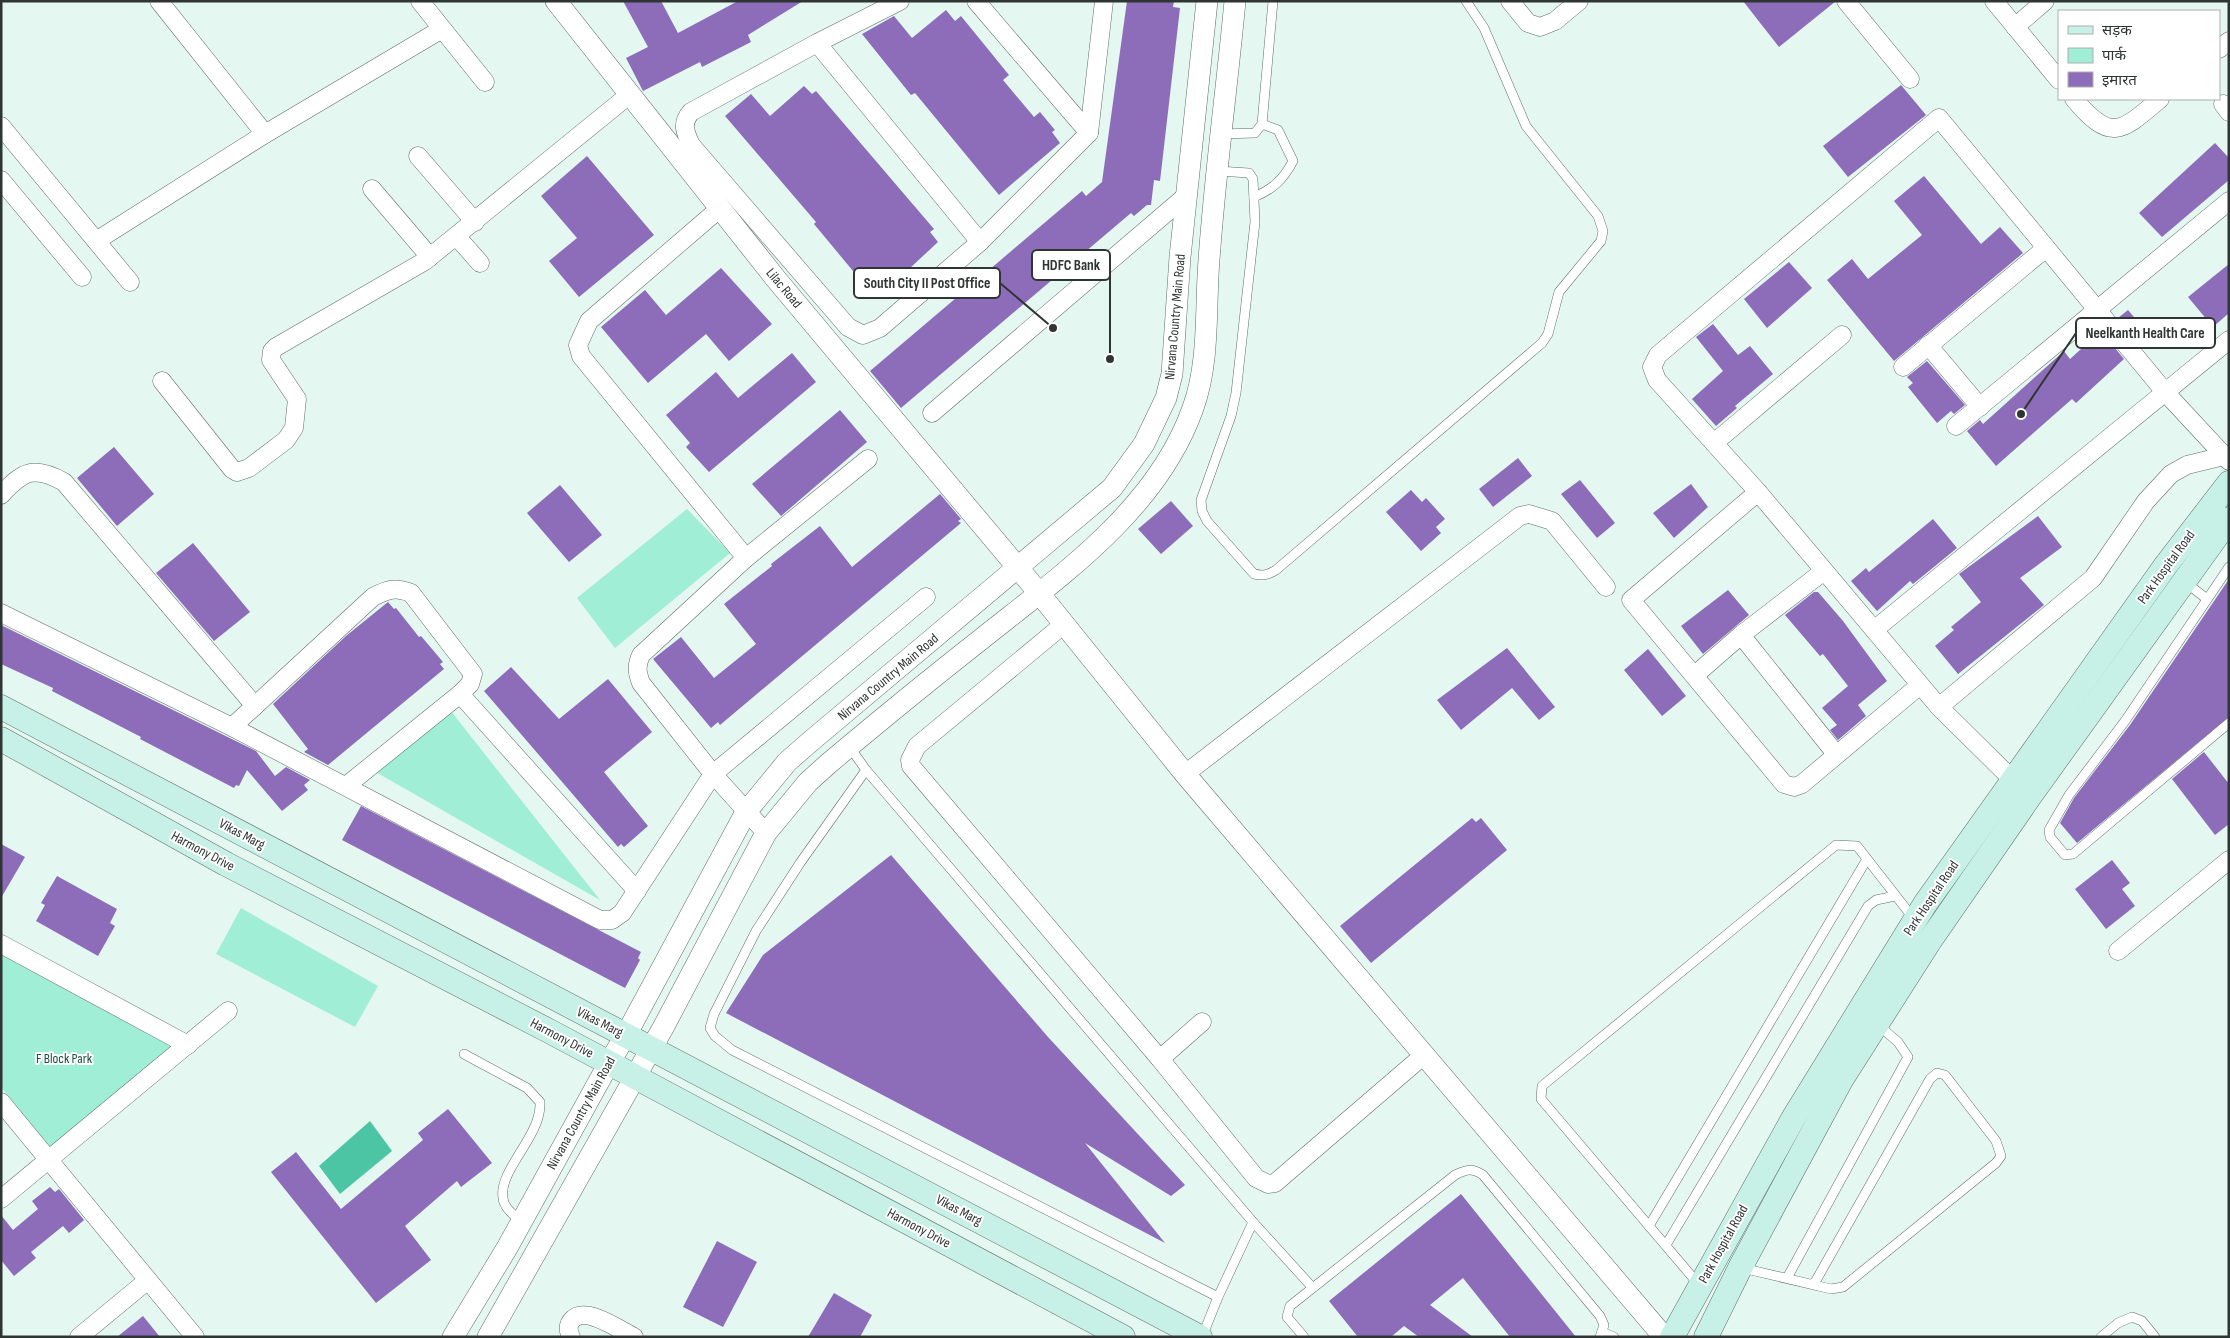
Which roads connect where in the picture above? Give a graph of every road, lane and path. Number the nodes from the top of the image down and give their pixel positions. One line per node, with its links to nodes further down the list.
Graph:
1 (159, 1): 28 (street)
2 (420, 1): 17 (street)
3 (900, 1): 18 (street)
4 (976, 1): 27 (street)
5 (1104, 1): 27 (street)
6 (1207, 1): 34 (street, Nirvana Country Main Road)
7 (1236, 1): 29 (street, Nirvana Country Main Road)
8 (1273, 1): 25 (lane)
9 (1466, 1): 35 (lane)
10 (1510, 1): 11 (street)
11 (1578, 1)
12 (1846, 1): 19 (street)
13 (1994, 1): 16 (street)
14 (2045, 1): 16 (street)
15 (564, 3): 22 (street, Lilac Road)
16 (2015, 26): 20 (street)
17 (442, 29): 21 (street); 28 (street)
18 (816, 43): 41 (street); 41 (street)
19 (1910, 79)
20 (2058, 79)
21 (485, 82)
22 (629, 95): 37 (street, Lilac Road); 38 (street)
23 (2075, 100): 24 (street)
24 (2159, 100)
25 (1262, 124): 29 (lane); 35 (lane)
26 (1, 126): 40 (street)
27 (1089, 133): 41 (street)
28 (265, 134): 40 (street)
29 (1222, 134): 31 (street, Nirvana Country Main Road)
30 (418, 156): 38 (street)
31 (1218, 171): 35 (lane); 70 (street, Nirvana Country Main Road)
32 (1, 180): 45 (street)
33 (372, 189): 43 (street)
34 (1187, 195): 55 (street); 66 (street, Nirvana Country Main Road)
35 (1254, 197)
36 (2229, 201): 47 (street)
37 (719, 208): 64 (street); 66 (street, Lilac Road)
38 (475, 222): 39 (street)
39 (457, 237): 43 (street); 44 (street)
40 (96, 241): 46 (street)
41 (980, 242)
42 (2046, 248): 47 (street); 50 (street); 57 (street)
43 (430, 257): 52 (street)
44 (480, 263)
45 (82, 277)
46 (130, 282)
47 (2097, 311): 53 (street); 54 (street)
48 (1842, 335): 57 (street)
49 (2229, 340): 53 (street)
50 (1928, 346): 51 (street); 54 (street)
51 (1903, 366)
52 (162, 381)
53 (2165, 392): 58 (street); 75 (street)
54 (1980, 406): 56 (street)
55 (932, 413)
56 (1956, 426)
57 (1714, 443): 61 (street)
58 (2226, 458): 82 (street)
59 (868, 459): 64 (street)
60 (2229, 483): 68 (main road, Park Hospital Road)
61 (1758, 492): 67 (street); 77 (street)
62 (1, 495): 80 (street)
63 (2229, 520): 68 (main road, Park Hospital Road)
64 (746, 558): 89 (street)
65 (2229, 567): 72 (lane)
66 (1017, 569): 70 (street, Lilac Road); 93 (street, Nirvana Country Main Road)
67 (1824, 571): 75 (street); 76 (street)
68 (2175, 573): 72 (lane); 92 (main road, Park Hospital Road)
69 (1606, 587): 90 (street)
70 (1039, 594): 74 (street, Lilac Road); 86 (street, Nirvana Country Main Road)
71 (926, 597): 89 (street)
72 (2207, 599): 83 (lane)
73 (1, 613): 84 (street)
74 (1064, 625): 90 (street, Lilac Road); 110 (street)
75 (1874, 630): 78 (street)
76 (1741, 635): 77 (street); 87 (street)
77 (1695, 675): 87 (street)
78 (1920, 684): 82 (street); 87 (street)
79 (460, 694): 80 (street); 91 (street); 97 (street)
80 (255, 706): 84 (street)
81 (1, 707): 105 (main road, Vikas Marg)
82 (1938, 707): 92 (street)
83 (2229, 723)
84 (232, 726): 91 (street)
85 (1, 739): 111 (main road, Harmony Drive)
86 (849, 746): 88 (lane); 94 (street, Nirvana Country Main Road)
87 (1836, 754)
88 (866, 770): 117 (lane); 128 (lane)
89 (713, 774): 93 (street); 97 (street)
90 (1185, 774): 109 (street, Lilac Road)
91 (346, 786): 97 (street)
92 (2022, 789): 99 (main road, Park Hospital Road); 104 (main road, Park Hospital Road)
93 (746, 812): 94 (street); 105 (street, Nirvana Country Main Road)
94 (766, 833): 107 (street, Nirvana Country Main Road)
95 (1867, 859): 98 (lane); 119 (lane); 119 (lane)
96 (2229, 860): 101 (street)
97 (637, 891)
98 (1895, 896): 99 (lane); 121 (lane)
99 (1915, 921): 126 (main road, Park Hospital Road)
100 (1, 944): 106 (street)
101 (2118, 951)
102 (228, 1011): 106 (street)
103 (1202, 1022): 110 (street)
104 (1877, 1023): 122 (main road, Park Hospital Road); 123 (lane)
105 (626, 1035): 107 (main road, Vikas Marg); 111 (street, Nirvana Country Main Road)
106 (188, 1045): 114 (street)
107 (652, 1048): 112 (street, Nirvana Country Main Road); 116 (main road, Vikas Marg)
108 (464, 1054): 118 (lane)
109 (1424, 1055): 110 (street); 140 (street, Lilac Road)
110 (1160, 1059)
111 (609, 1063): 112 (main road, Harmony Drive); 118 (street, Nirvana Country Main Road)
112 (634, 1076): 120 (main road, Harmony Drive); 133 (street, Nirvana Country Main Road)
113 (1, 1102): 114 (street)
114 (48, 1160): 115 (street); 124 (street)
115 (1, 1199)
116 (958, 1209): 120 (main road); 137 (main road, Vikas Marg)
117 (1253, 1222): 127 (lane); 128 (lane)
118 (521, 1223): 132 (street, Nirvana Country Main Road)
119 (1649, 1226): 121 (lane)
120 (941, 1239): 136 (main road, Harmony Drive)
121 (1666, 1245): 126 (lane)
122 (1740, 1268): 123 (lane); 142 (main road, Park Hospital Road)
123 (1787, 1278): 125 (lane)
124 (148, 1280): 130 (street); 131 (street)
125 (1814, 1284): 125 (lane)
126 (1700, 1286): 141 (main road, Park Hospital Road)
127 (1312, 1287): 129 (lane); 138 (lane)
128 (1218, 1297): 137 (lane)
129 (1601, 1334): 139 (lane)
130 (79, 1337)
131 (195, 1337)
132 (453, 1337)
133 (488, 1337)
134 (571, 1337): 135 (street)
135 (634, 1337)
136 (1122, 1337)
137 (1201, 1337)
138 (1304, 1337)
139 (1614, 1337)
140 (1664, 1337)
141 (1672, 1337)
142 (1706, 1337)
143 (2101, 1337): 144 (lane)
144 (2155, 1337)

